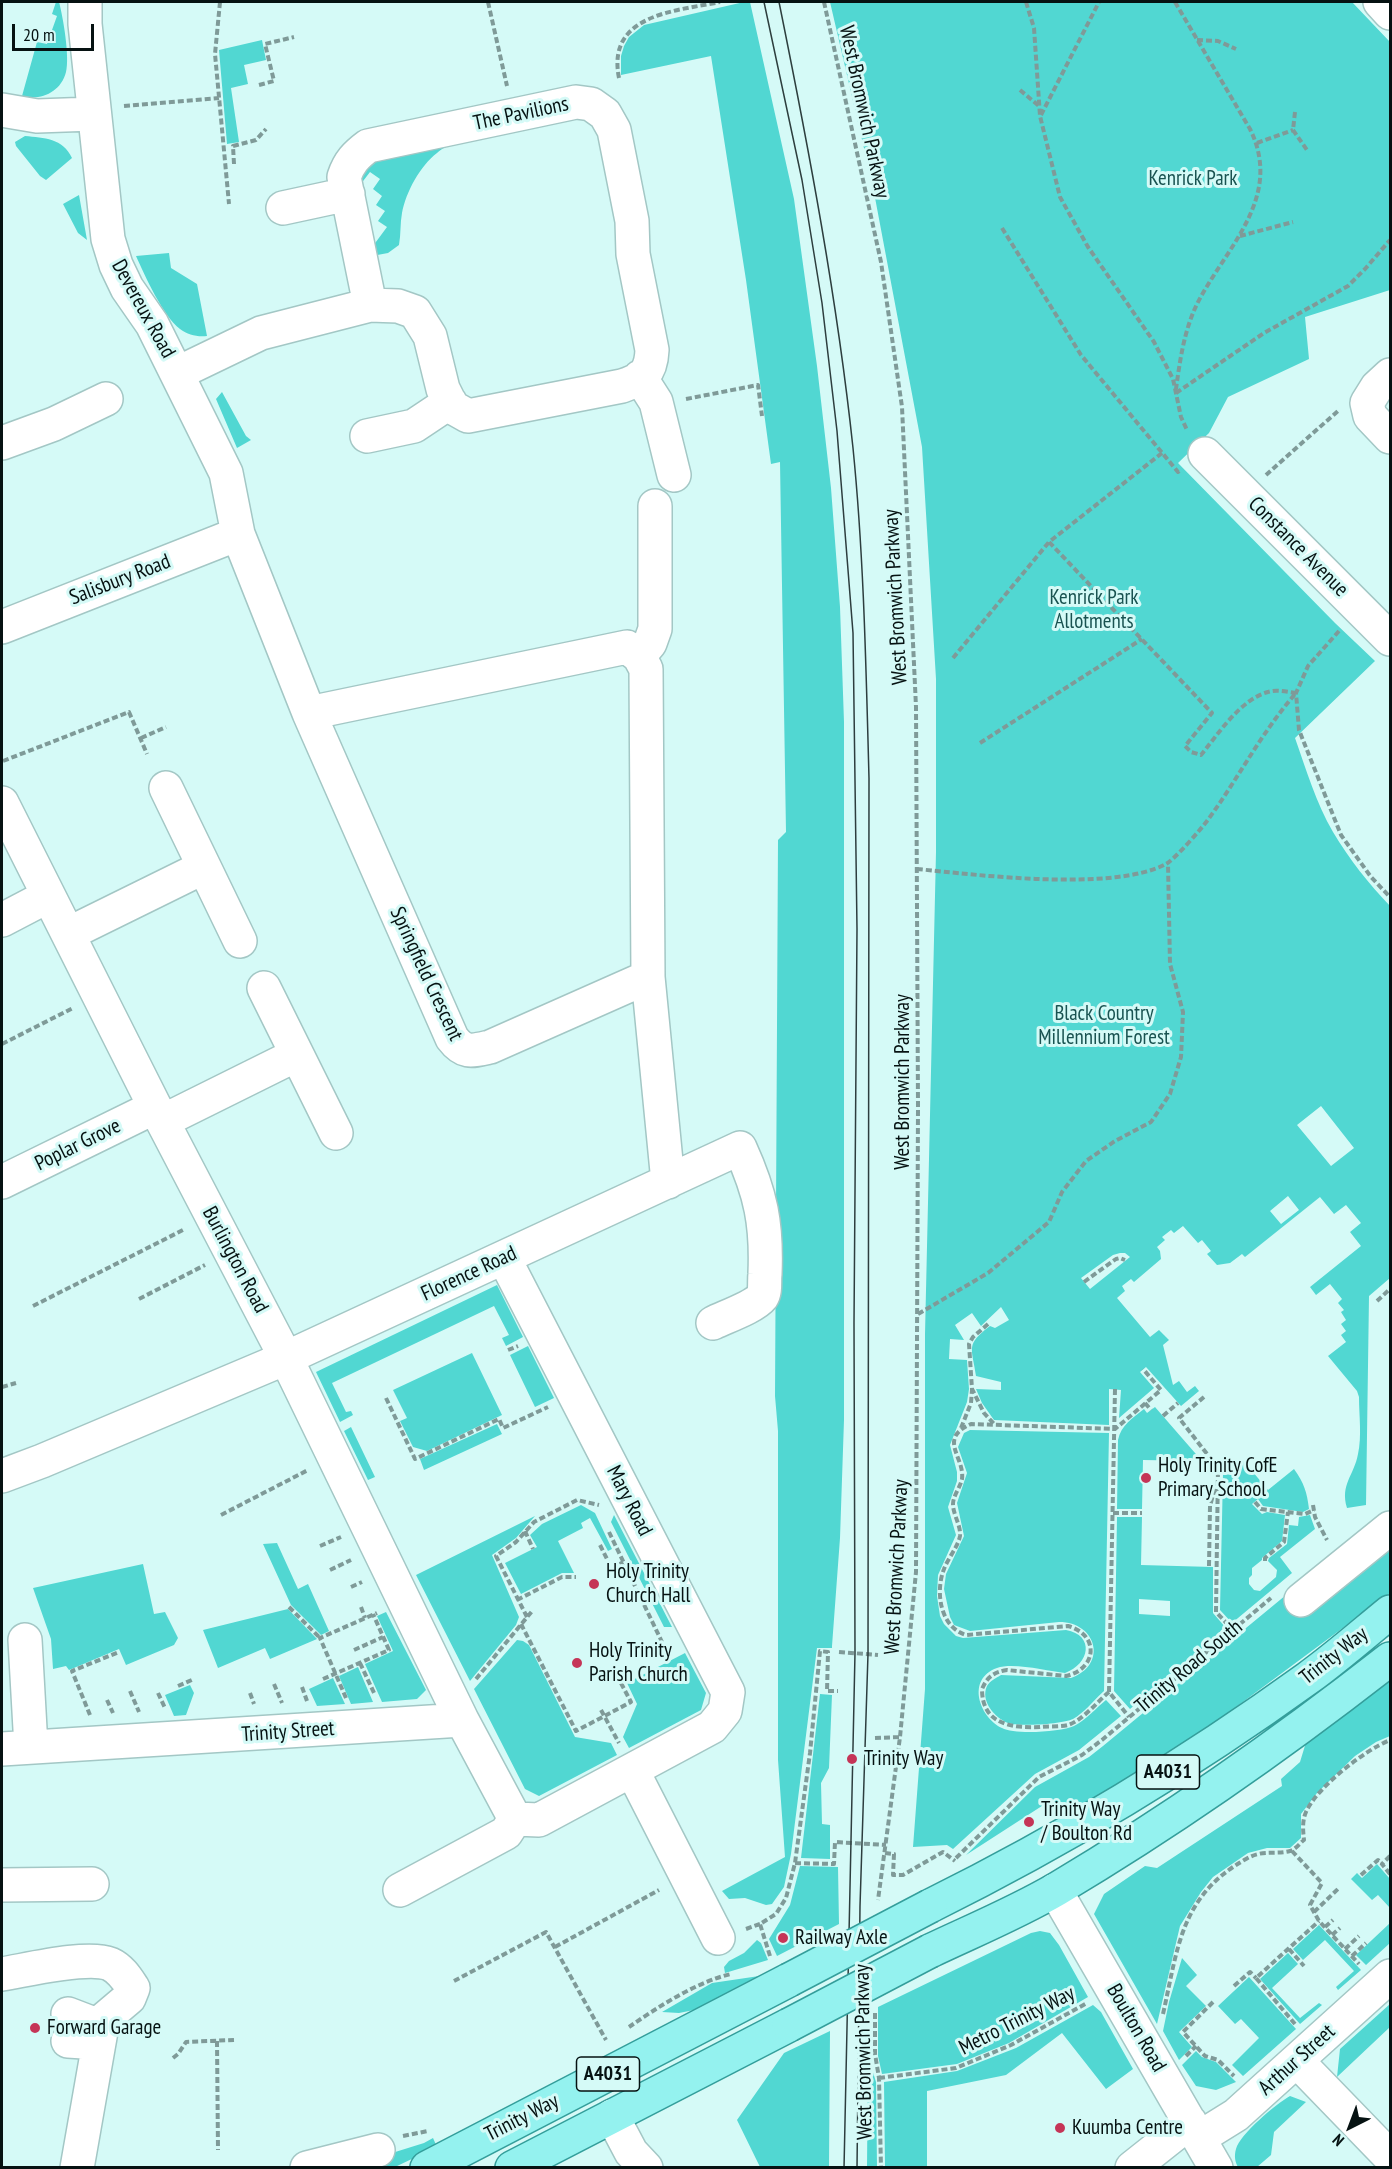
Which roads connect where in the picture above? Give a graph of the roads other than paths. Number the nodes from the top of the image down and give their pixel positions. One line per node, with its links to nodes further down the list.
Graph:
1 (85, 2): 5 (street, Devereux Road)
2 (1380, 2): 3 (street)
3 (1390, 13)
4 (2, 110): 5 (street)
5 (107, 110): 9 (street, Devereux Road)
6 (348, 194): 7 (street); 8 (street, The Pavilions); 11 (street, The Pavilions)
7 (284, 208)
8 (370, 305): 9 (street); 13 (street)
9 (178, 373): 20 (street, Devereux Road)
10 (1390, 375): 15 (street)
11 (640, 377): 13 (street); 18 (street)
12 (106, 399): 16 (street)
13 (450, 402): 14 (street)
14 (367, 436)
15 (1390, 436)
16 (2, 443)
17 (1195, 459): 22 (street, Constance Avenue)
18 (674, 475)
19 (655, 506): 23 (street)
20 (238, 534): 21 (street, Salisbury Road); 24 (street, Springfield Crescent)
21 (2, 627)
22 (1390, 639)
23 (639, 656): 24 (street); 32 (street)
24 (309, 713): 32 (street, Springfield Crescent)
25 (166, 788): 27 (street)
26 (2, 803): 28 (street, Burlington Road)
27 (204, 867): 30 (street); 31 (street)
28 (48, 896): 29 (street); 30 (street, Burlington Road)
29 (2, 920)
30 (68, 934): 35 (street, Burlington Road)
31 (240, 941)
32 (648, 977): 38 (street)
33 (264, 988): 34 (street)
34 (296, 1055): 35 (street, Poplar Grove); 36 (street)
35 (159, 1114): 37 (street, Poplar Grove); 41 (street, Burlington Road)
36 (336, 1133)
37 (2, 1182)
38 (668, 1182): 39 (street, Florence Road); 40 (street, Florence Road)
39 (504, 1258): 41 (street, Florence Road); 50 (street, Mary Road)
40 (713, 1323)
41 (286, 1358): 42 (street, Florence Road); 48 (street, Burlington Road)
42 (2, 1476)
43 (1390, 1528): 44 (street)
44 (1290, 1596)
45 (1390, 1612): 67 (main road, Trinity Way / A4031, bridge)
46 (26, 1640): 49 (street)
47 (1390, 1659): 55 (main road, Trinity Way / A4031)
48 (462, 1720): 49 (street, Trinity Street); 51 (street)
49 (16, 1748)
50 (632, 1770): 51 (street); 56 (street)
51 (515, 1819): 54 (street)
52 (92, 1884): 53 (street)
53 (2, 1886)
54 (400, 1890)
55 (1055, 1890): 60 (main road, Trinity Way / A4031, bridge); 61 (street, Boulton Road)
56 (718, 1938)
57 (1377, 1972): 59 (street, Arthur Street)
58 (2, 1974): 65 (street)
59 (1297, 2061): 61 (street, Arthur Street); 63 (street)
60 (612, 2116): 64 (street); 68 (main road, Trinity Way / A4031)
61 (1195, 2130): 69 (street, Arthur Street); 70 (street, Boulton Road)
62 (378, 2150): 66 (street)
63 (1390, 2157)
64 (631, 2162)
65 (77, 2168)
66 (307, 2168)
67 (427, 2168)
68 (512, 2168)
69 (1132, 2168)
70 (1216, 2168)

